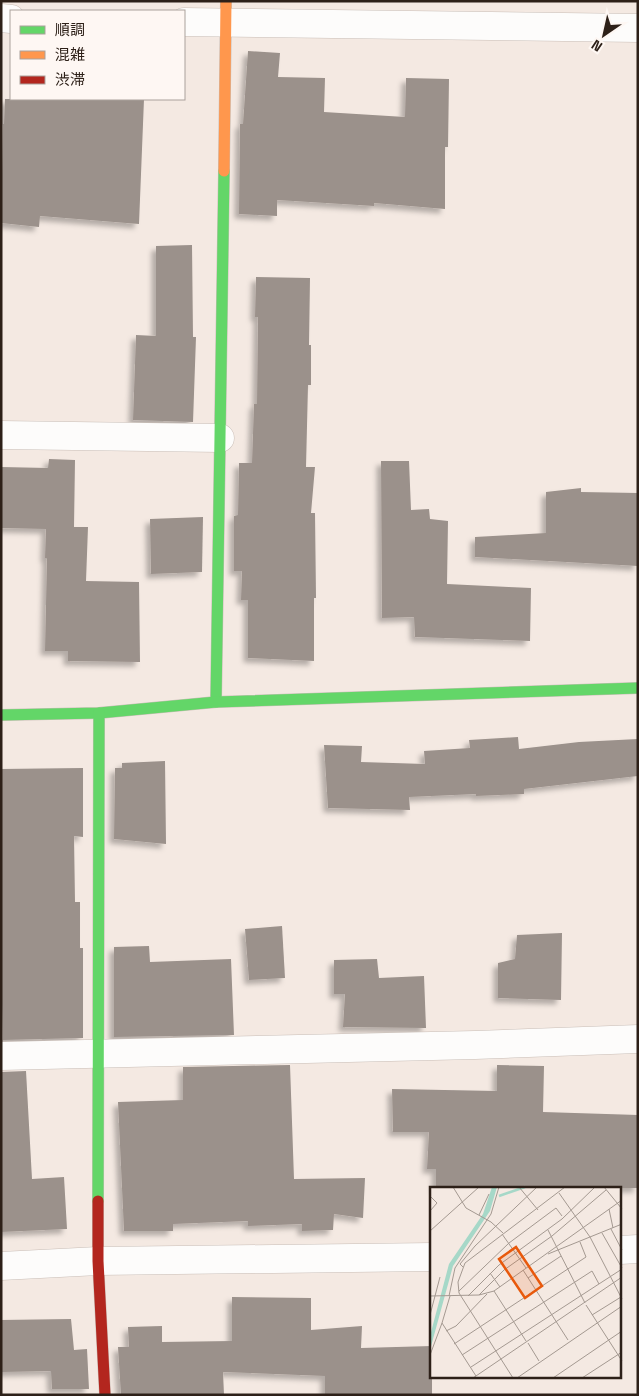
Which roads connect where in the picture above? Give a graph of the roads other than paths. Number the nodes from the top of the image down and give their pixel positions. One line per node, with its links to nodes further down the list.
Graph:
1 (226, 12): 2 (street); 3 (street); 5 (street)
2 (185, 22)
3 (638, 28)
4 (1, 435): 5 (street)
5 (220, 438): 7 (street)
6 (638, 688): 7 (street)
7 (216, 702): 8 (street)
8 (99, 713): 9 (street); 11 (street)
9 (1, 715)
10 (638, 1039): 11 (street)
11 (99, 1054): 12 (street); 16 (street)
12 (1, 1056)
13 (638, 1249): 14 (street)
14 (622, 1250)
15 (430, 1257): 16 (street)
16 (98, 1261): 17 (street); 18 (street)
17 (1, 1266)
18 (105, 1395)

